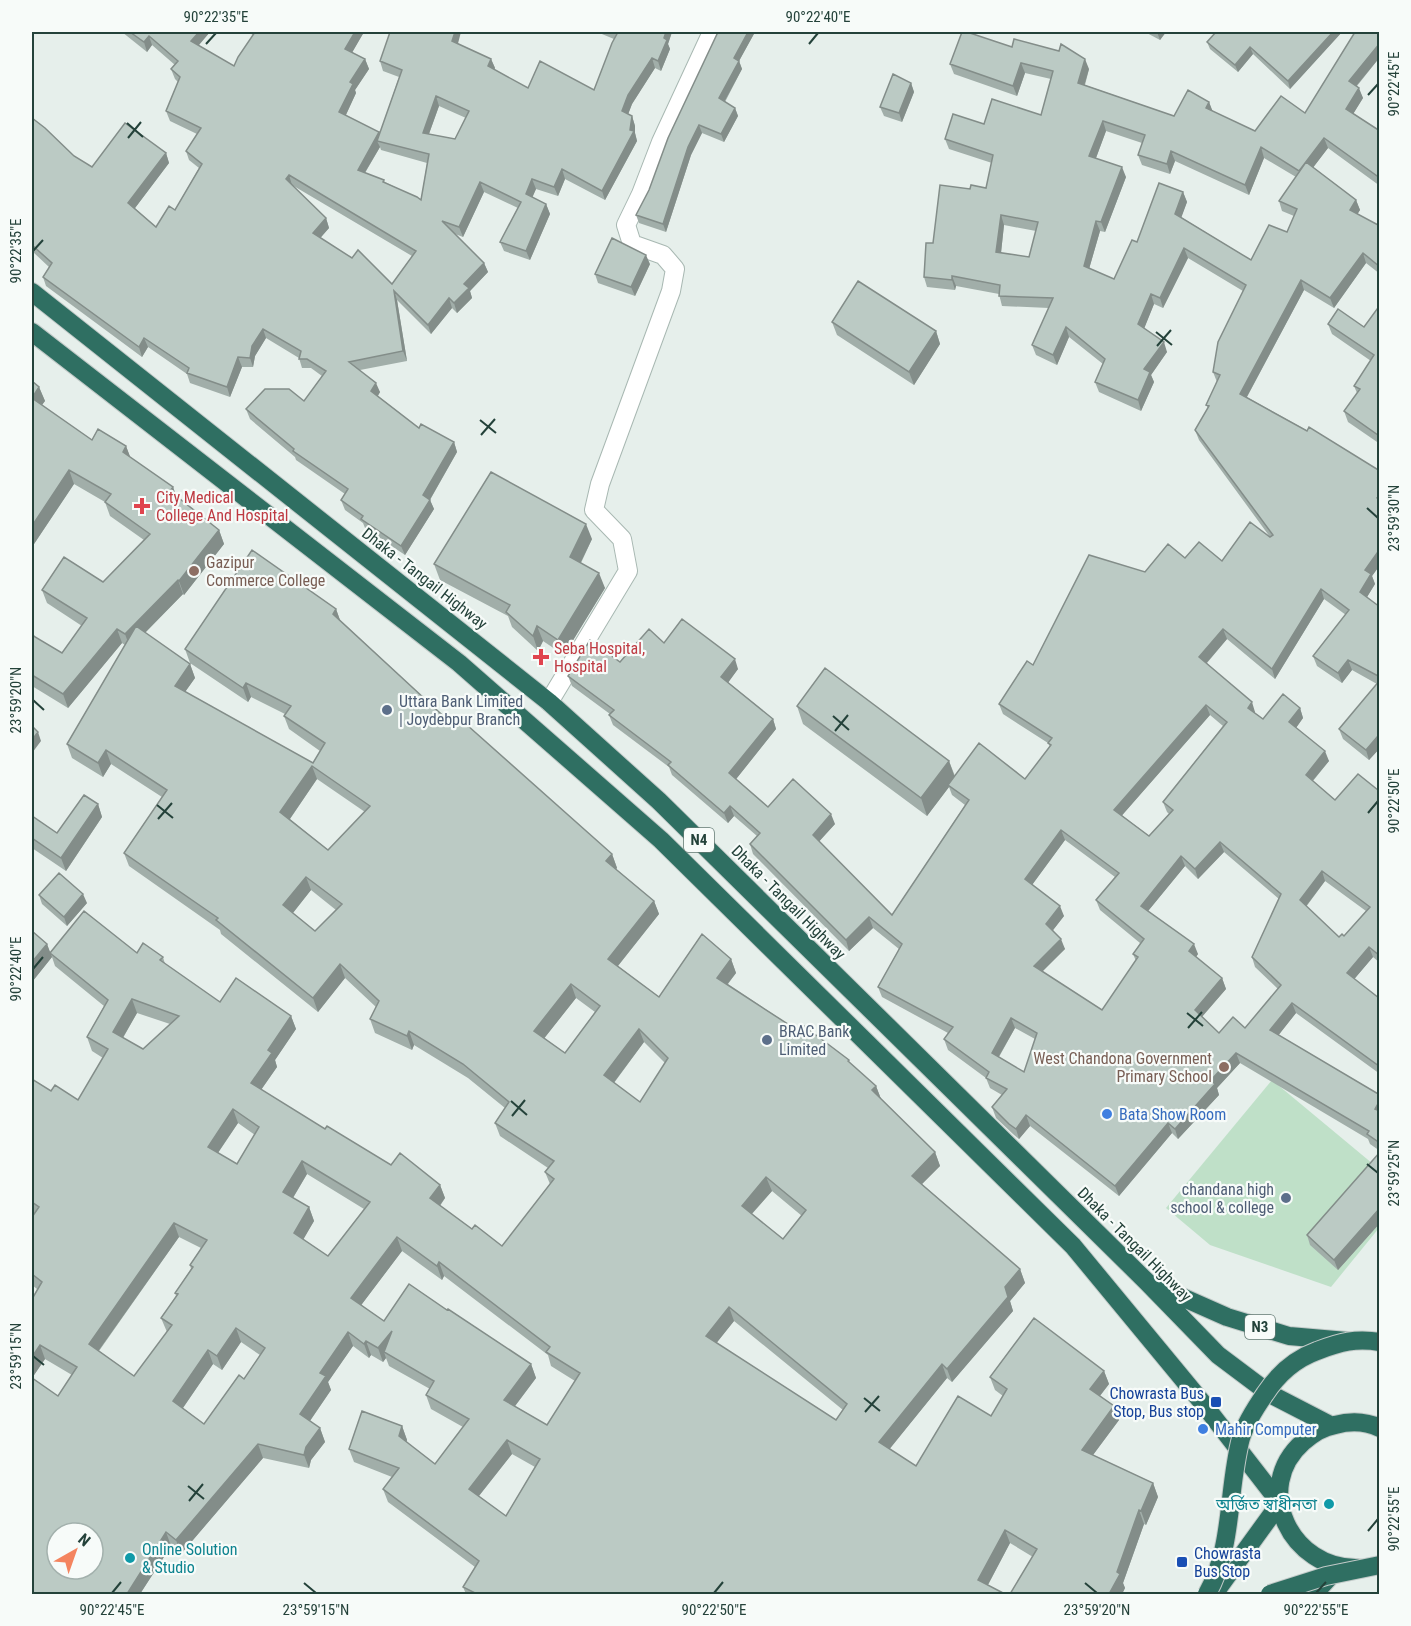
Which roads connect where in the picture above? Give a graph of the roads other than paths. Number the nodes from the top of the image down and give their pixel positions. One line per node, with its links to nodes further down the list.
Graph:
1 (712, 32): 4 (street)
2 (32, 292): 4 (highway, Dhaka - Tangail Highway / N4)
3 (32, 332): 9 (highway, N4)
4 (549, 702): 5 (highway, Dhaka - Tangail Highway / N4)
5 (1147, 1282): 6 (highway, N3); 7 (highway, Dhaka - Tangail Highway / N4)
6 (1380, 1341): 12 (highway, bridge)
7 (1330, 1425): 8 (highway); 9 (highway)
8 (1378, 1426)
9 (1280, 1503): 11 (highway); 13 (highway)
10 (1380, 1563): 11 (highway); 14 (highway, bridge)
11 (1339, 1567): 15 (highway)
12 (1207, 1594)
13 (1214, 1594)
14 (1270, 1594)
15 (1314, 1594)

